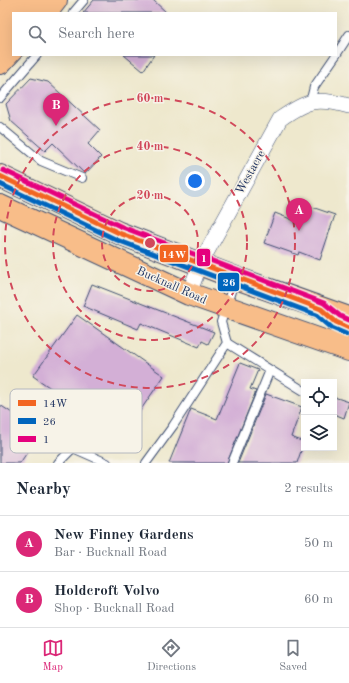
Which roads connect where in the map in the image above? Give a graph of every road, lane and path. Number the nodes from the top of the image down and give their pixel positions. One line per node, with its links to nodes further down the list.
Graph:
1 (15, 0): 8 (main road)
2 (33, 0): 5 (main road)
3 (56, 0): 6 (main road)
4 (84, 0): 7 (lane)
5 (23, 12)
6 (47, 12)
7 (74, 12)
8 (0, 16)
9 (12, 24): 11 (main road)
10 (349, 35): 13 (lane)
11 (0, 38)
12 (12, 50): 16 (main road)
13 (337, 53)
14 (36, 56): 17 (lane)
15 (335, 56): 18 (lane)
16 (0, 63)
17 (0, 98)
18 (310, 103): 19 (street, Westacre); 24 (street, Westacre)
19 (349, 106)
20 (0, 127): 22 (lane)
21 (0, 176): 24 (main road)
22 (82, 178)
23 (0, 206): 26 (main road, Bucknall Road)
24 (200, 264): 25 (main road); 26 (street, Westacre)
25 (236, 278): 27 (lane); 28 (main road)
26 (189, 294): 27 (main road, Bucknall Road)
27 (225, 308): 31 (lane); 32 (main road, Bucknall Road)
28 (321, 309): 29 (main road); 30 (main road)
29 (349, 318)
30 (349, 328)
31 (227, 343): 33 (lane); 39 (lane)
32 (349, 350)
33 (270, 370): 34 (lane); 40 (lane)
34 (301, 389)
35 (68, 453): 37 (lane)
36 (84, 453): 38 (lane)
37 (58, 463)
38 (107, 463)
39 (146, 463)
40 (232, 463)

